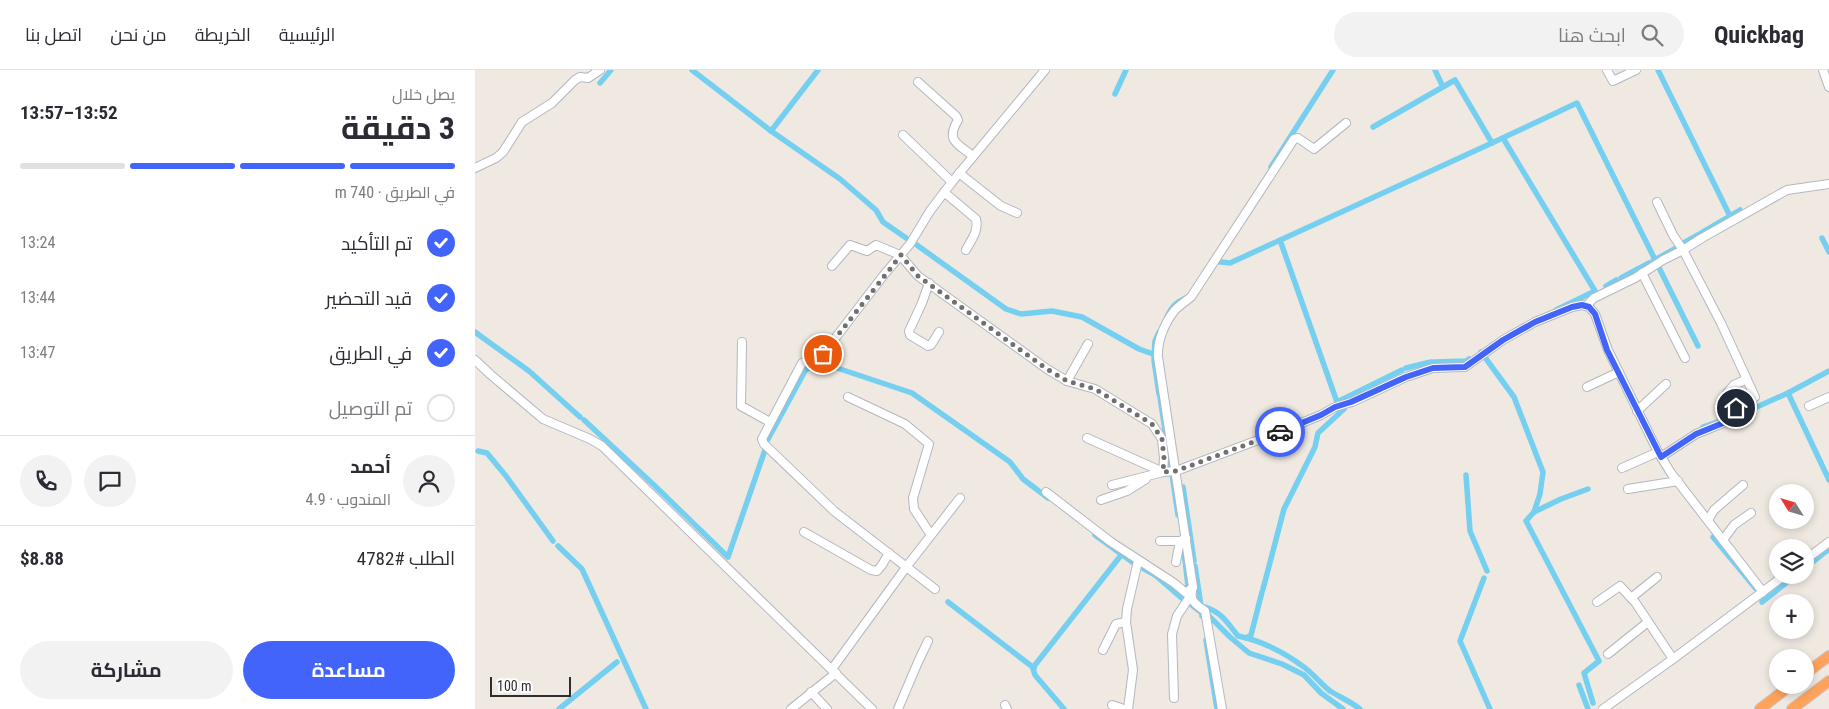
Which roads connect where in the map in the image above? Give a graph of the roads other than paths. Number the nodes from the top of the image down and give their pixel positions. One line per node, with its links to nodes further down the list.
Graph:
1 (600, 70): 11 (street)
2 (1045, 70): 10 (street)
3 (1607, 70): 4 (street)
4 (1636, 70)
5 (1823, 70): 7 (street)
6 (918, 82): 10 (street)
7 (1829, 87)
8 (1346, 123): 44 (street)
9 (903, 135): 13 (street)
10 (973, 156): 12 (street)
11 (475, 168)
12 (959, 173): 13 (street); 17 (street)
13 (952, 182): 15 (street)
14 (1829, 184): 19 (street)
15 (944, 192): 18 (street); 20 (street)
16 (1657, 202): 19 (street)
17 (1017, 213)
18 (966, 250)
19 (1683, 250): 22 (street); 31 (street)
20 (901, 255): 21 (street); 23 (street); 40 (street)
21 (832, 266)
22 (1642, 273): 24 (street); 28 (street)
23 (929, 283): 25 (street); 32 (street)
24 (1586, 306): 30 (street); 44 (street)
25 (939, 332)
26 (742, 342): 40 (street)
27 (1089, 344): 32 (street)
28 (1685, 358)
29 (475, 360): 82 (street)
30 (1619, 372): 34 (street); 39 (street)
31 (1747, 379): 36 (street); 42 (street)
32 (1067, 381): 45 (street)
33 (1666, 384): 39 (street)
34 (1587, 387)
35 (848, 397): 57 (street)
36 (1755, 397)
37 (1829, 397): 38 (street)
38 (1809, 406)
39 (1637, 411): 42 (street)
40 (770, 422): 62 (street)
41 (1087, 438): 45 (street)
42 (1659, 454): 43 (street); 47 (street)
43 (1622, 468)
44 (1176, 471): 45 (street); 58 (street)
45 (1163, 472): 46 (street)
46 (1151, 475): 48 (street); 53 (street)
47 (1678, 481): 50 (street); 55 (street)
48 (1112, 485)
49 (1743, 486): 55 (street)
50 (1628, 489)
51 (1046, 492): 64 (street)
52 (960, 498): 57 (street)
53 (1101, 500)
54 (1751, 513): 59 (street)
55 (1707, 520): 59 (street)
56 (804, 532): 62 (street)
57 (931, 535): 66 (street)
58 (1183, 540): 60 (street); 65 (street); 70 (street)
59 (1723, 540): 71 (street)
60 (1160, 541)
61 (1829, 542): 63 (street)
62 (889, 553): 66 (street)
63 (1814, 553)
64 (1138, 561): 70 (street); 74 (street)
65 (1176, 562)
66 (907, 566): 69 (street); 82 (street)
67 (1657, 577): 72 (street)
68 (1773, 584): 71 (street)
69 (935, 589)
70 (1192, 591): 86 (street); 93 (street)
71 (1763, 592): 80 (street)
72 (1631, 598): 73 (street); 75 (street)
73 (1597, 602)
74 (1126, 622): 77 (street); 92 (street)
75 (1649, 622): 78 (street); 80 (street)
76 (929, 641): 91 (street)
77 (1103, 650)
78 (1609, 654)
79 (1829, 656): 81 (highway)
80 (1673, 659): 94 (street)
81 (1814, 667)
82 (834, 671): 84 (street); 90 (street)
83 (1829, 681): 96 (highway)
84 (811, 692): 88 (street); 89 (street)
85 (1779, 694): 95 (highway)
86 (1174, 698)
87 (1112, 705): 92 (street)
88 (791, 709)
89 (827, 709)
90 (872, 709)
91 (898, 709)
92 (1126, 709)
93 (1223, 709)
94 (1603, 709)
95 (1760, 709)
96 (1792, 709)

